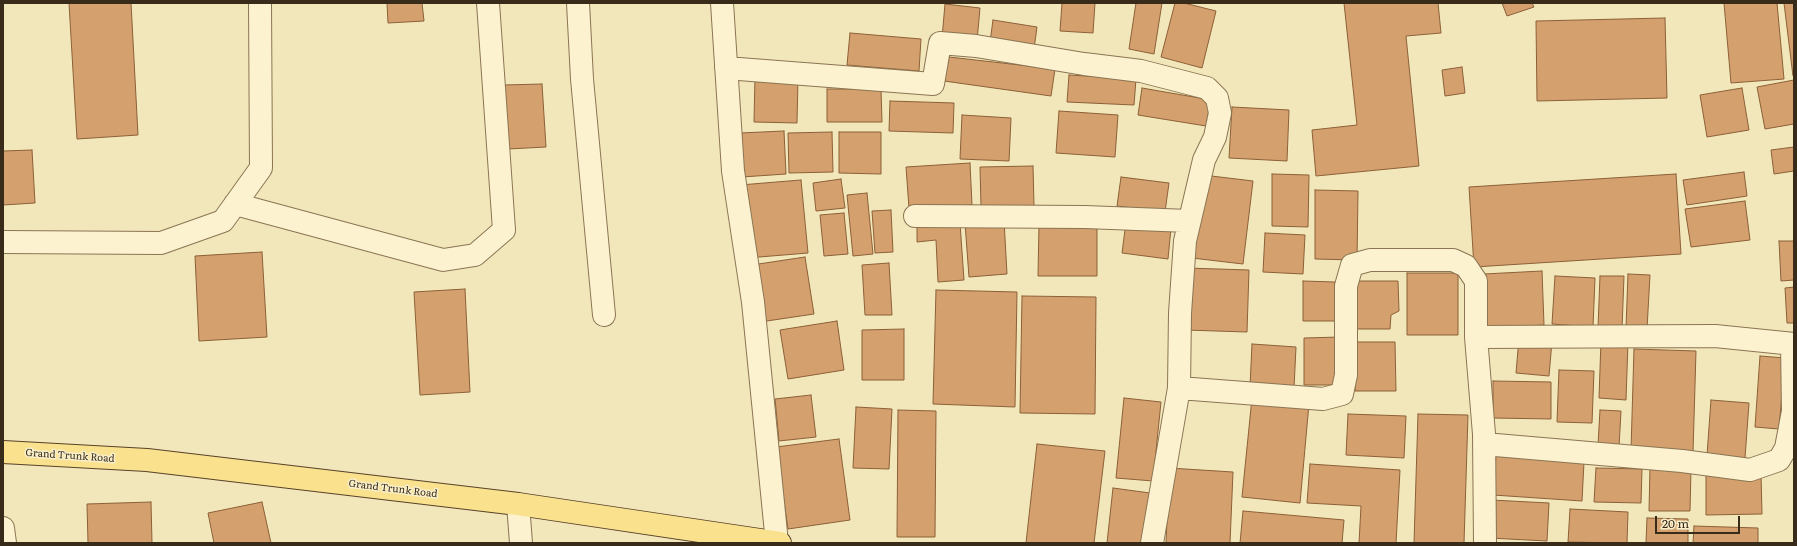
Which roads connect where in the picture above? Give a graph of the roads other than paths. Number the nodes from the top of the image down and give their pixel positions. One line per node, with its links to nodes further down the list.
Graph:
1 (260, 3): 6 (street)
2 (488, 3): 6 (street)
3 (578, 3): 10 (street)
4 (722, 3): 5 (street)
5 (726, 68): 8 (street); 20 (street)
6 (235, 204): 9 (street)
7 (915, 216): 8 (street)
8 (1189, 221): 13 (street)
9 (3, 242)
10 (604, 315)
11 (1476, 337): 12 (street); 13 (street); 14 (street)
12 (1793, 344): 14 (street)
13 (1179, 388): 22 (street)
14 (1484, 444): 23 (street)
15 (3, 452): 16 (main road, Grand Trunk Road)
16 (518, 504): 19 (street); 20 (main road, Grand Trunk Road)
17 (3, 528): 18 (street)
18 (5, 543)
19 (521, 543)
20 (777, 543): 21 (main road, Grand Trunk Road)
21 (780, 543)
22 (1152, 543)
23 (1485, 543)

